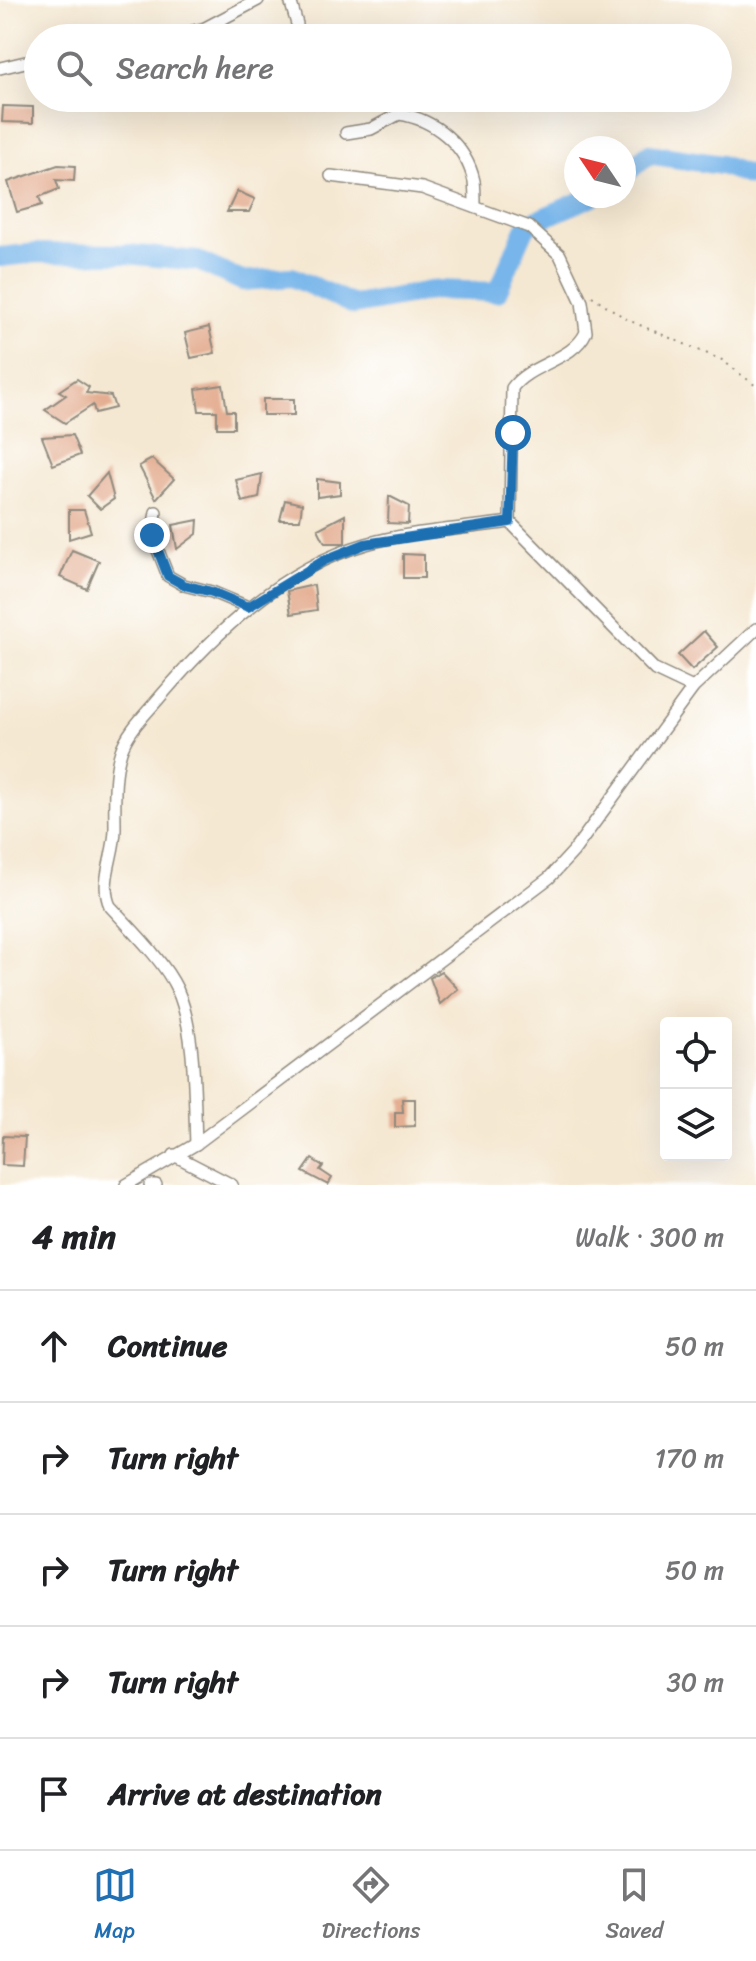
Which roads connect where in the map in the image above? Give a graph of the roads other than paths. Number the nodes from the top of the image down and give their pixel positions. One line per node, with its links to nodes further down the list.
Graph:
1 (258, 0): 3 (street)
2 (290, 0): 4 (street)
3 (213, 24)
4 (297, 24)
5 (24, 62): 6 (street)
6 (0, 68)
7 (346, 133): 9 (street)
8 (331, 176): 9 (street)
9 (475, 207): 11 (street)
10 (156, 512): 12 (street)
11 (510, 522): 12 (street); 14 (street)
12 (248, 607): 15 (street)
13 (756, 629): 14 (street)
14 (693, 688): 15 (street)
15 (196, 1144): 16 (street)
16 (174, 1155): 17 (street); 18 (street)
17 (130, 1184)
18 (232, 1185)

